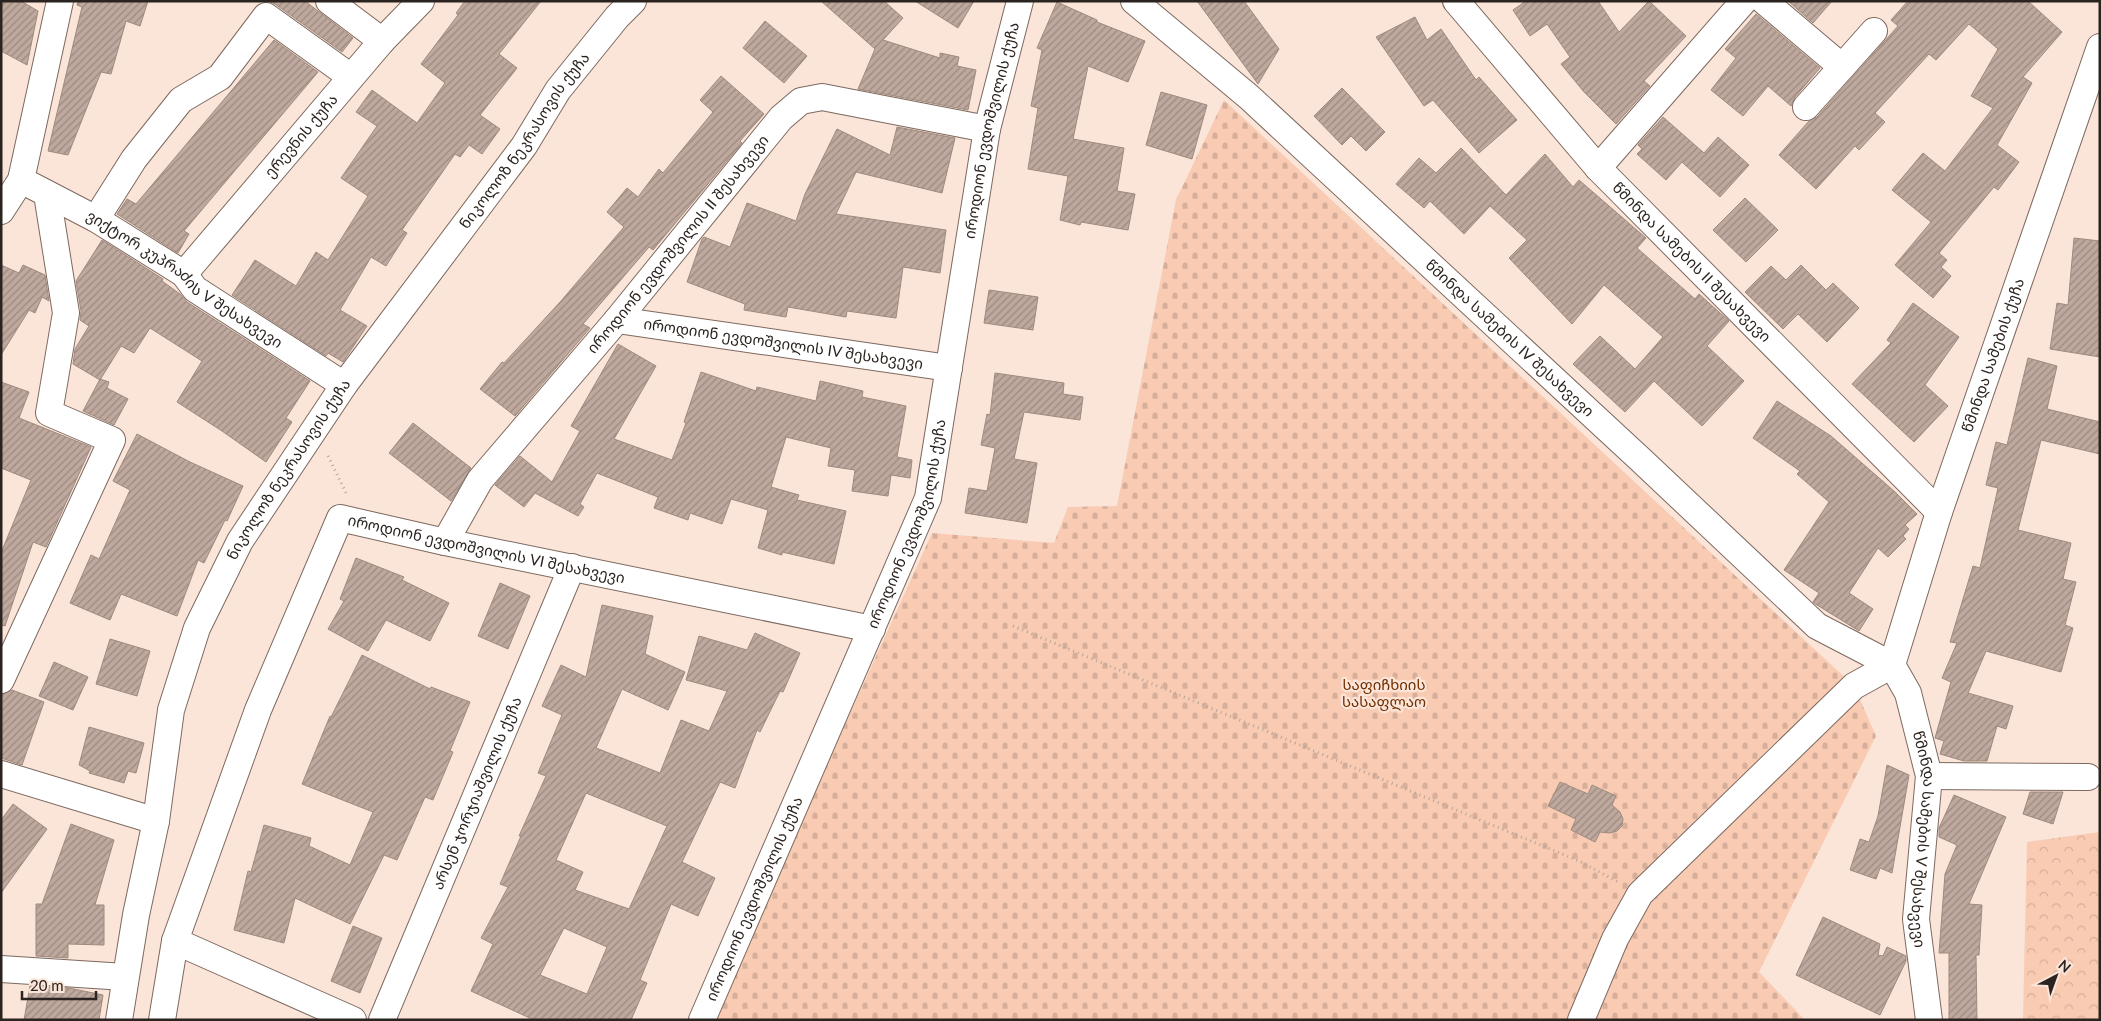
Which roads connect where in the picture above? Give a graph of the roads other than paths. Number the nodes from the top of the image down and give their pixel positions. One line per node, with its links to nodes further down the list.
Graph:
1 (60, 1): 18 (street)
2 (329, 1): 11 (street)
3 (421, 1): 11 (street, ერევნის ქუჩა)
4 (633, 1): 25 (street, ნიკოლოზ ნეკრასოვის ქუჩა)
5 (1020, 1): 16 (street, იროდიონ ევდოშვილის ქუჩა)
6 (1134, 1): 30 (street, წმინდა სამების IV შესახვევი)
7 (1456, 1): 17 (street, წმინდა სამების II შესახვევი)
8 (1744, 1): 17 (street)
9 (1764, 1): 13 (street)
10 (1874, 31): 13 (street)
11 (382, 41): 14 (street, ერევნის ქუჩა)
12 (2100, 47): 26 (street, წმინდა სამების ქუჩა)
13 (1842, 67): 15 (street)
14 (351, 77): 21 (street); 22 (street, ერევნის ქუჩა)
15 (1806, 107)
16 (987, 129): 23 (street, იროდიონ ევდოშვილის II შესახვევი); 24 (street, იროდიონ ევდოშვილის ქუჩა)
17 (1598, 168): 26 (street, წმინდა სამების II შესახვევი)
18 (21, 180): 19 (street, ვიქტორ კუპრაძის V შესახვევი); 20 (street)
19 (47, 194): 21 (street, ვიქტორ კუპრაძის V შესახვევი); 31 (street)
20 (2, 207)
21 (96, 220): 22 (street, ვიქტორ კუპრაძის V შესახვევი)
22 (184, 274): 25 (street, ვიქტორ კუპრაძის V შესახვევი)
23 (618, 320): 24 (street, იროდიონ ევდოშვილის IV შესახვევი); 27 (street, იროდიონ ევდოშვილის II შესახვევი)
24 (948, 368): 29 (street, იროდიონ ევდოშვილის ქუჩა)
25 (344, 385): 35 (street, ნიკოლოზ ნეკრასოვის ქუჩა)
26 (1940, 512): 30 (street, წმინდა სამების ქუჩა)
27 (445, 542): 28 (street, იროდიონ ევდოშვილის VI შესახვევი); 36 (street, იროდიონ ევდოშვილის VI შესახვევი)
28 (572, 568): 29 (street, იროდიონ ევდოშვილის VI შესახვევი); 42 (street, არსენ ჯორჯიაშვილის ქუჩა)
29 (872, 629): 43 (street, იროდიონ ევდოშვილის ქუჩა)
30 (1892, 664): 33 (street, წმინდა სამების V შესახვევი); 44 (street)
31 (1, 680)
32 (1, 774): 35 (street)
33 (1929, 776): 34 (street); 45 (street, წმინდა სამების V შესახვევი)
34 (2088, 777)
35 (156, 821): 38 (street, ნიკოლოზ ნეკრასოვის ქუჩა)
36 (175, 941): 40 (street); 41 (street)
37 (1, 969): 38 (street)
38 (125, 977): 39 (street, ნიკოლოზ ნეკრასოვის ქუჩა)
39 (119, 1020)
40 (162, 1020)
41 (353, 1020)
42 (382, 1020)
43 (702, 1020)
44 (1581, 1020)
45 (1929, 1020)

